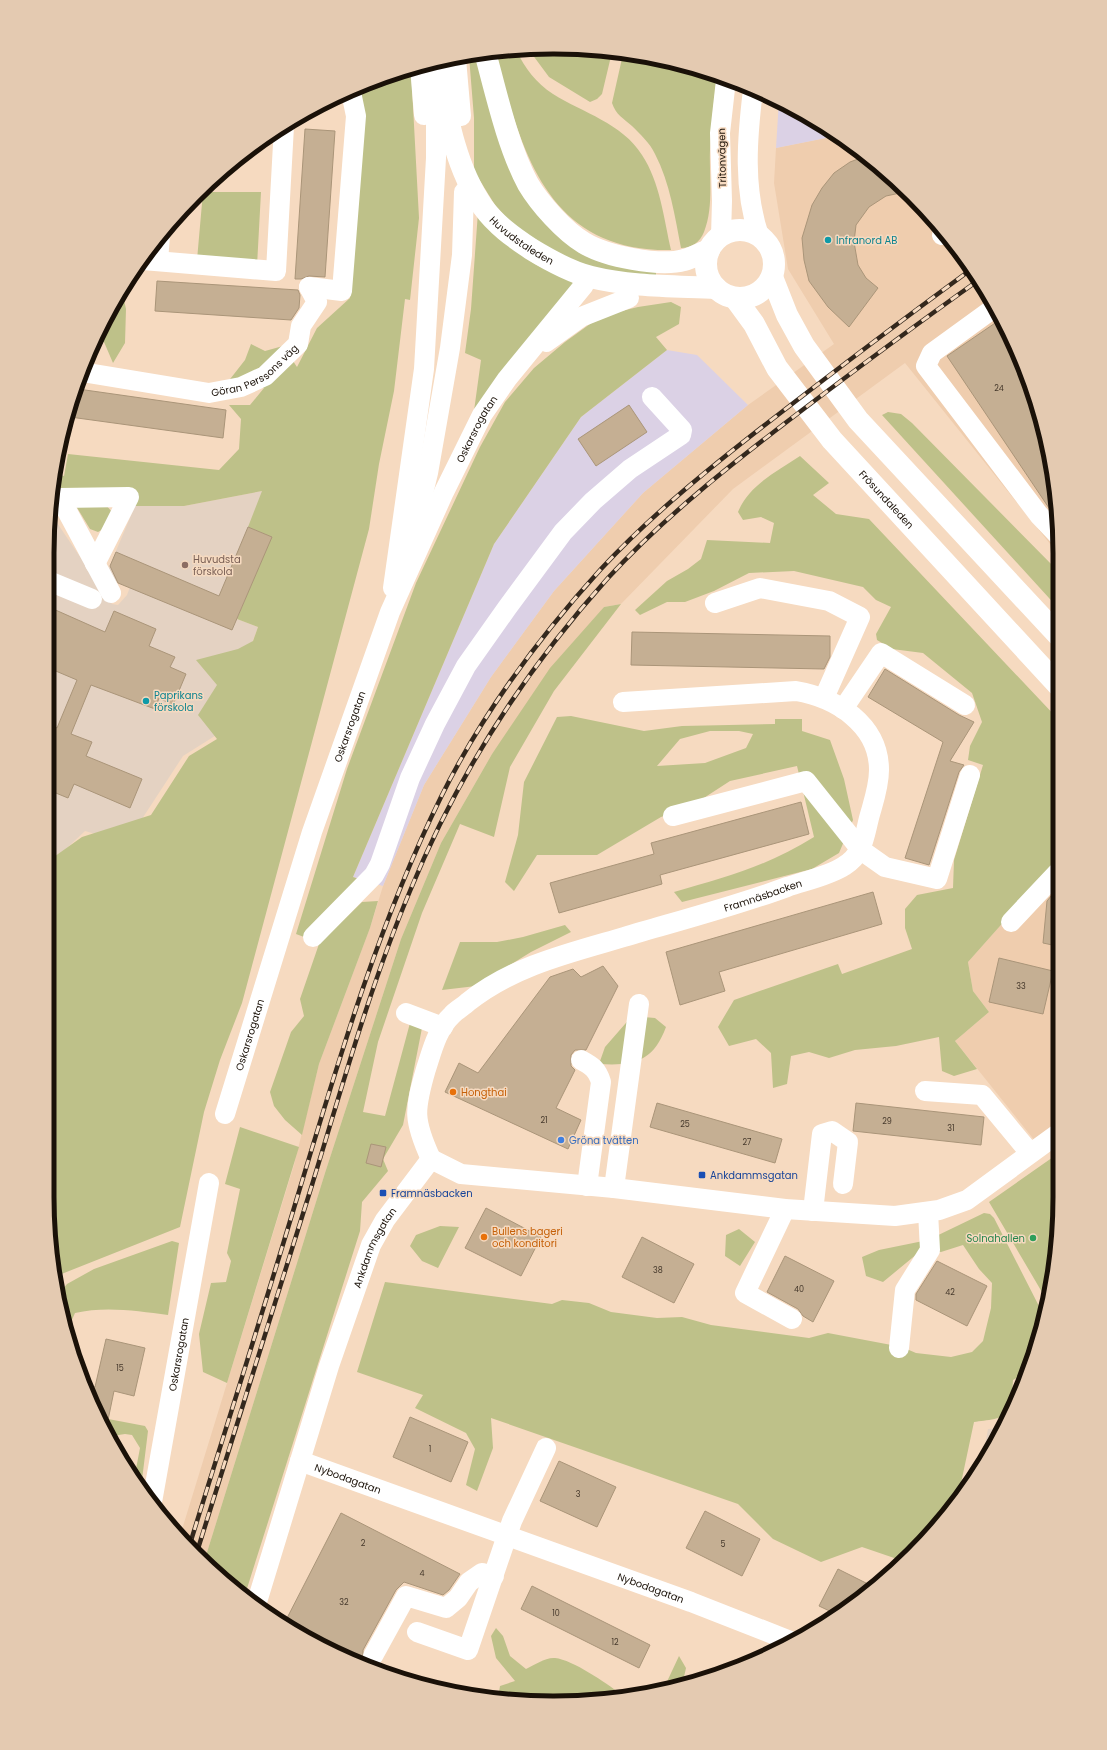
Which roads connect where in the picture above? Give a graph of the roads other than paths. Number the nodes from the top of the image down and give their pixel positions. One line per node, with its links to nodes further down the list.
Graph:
1 (487, 58): 14 (main road)
2 (456, 64): 9 (street)
3 (436, 68): 11 (street)
4 (437, 68): 18 (main road, Huvudstaleden)
5 (420, 72): 11 (street)
6 (725, 85): 14 (street, Tritonvägen)
7 (752, 96): 13 (street)
8 (352, 97): 23 (street, Göran Perssons väg)
9 (461, 116)
10 (284, 133): 15 (street)
11 (436, 158): 33 (street)
12 (464, 192): 33 (street)
13 (759, 236): 14 (main road); 16 (main road)
14 (715, 243): 18 (main road)
15 (151, 260)
16 (772, 277): 20 (main road); 34 (main road)
17 (584, 285): 22 (street, Oskarsrogatan)
18 (716, 288): 20 (main road)
19 (629, 298): 22 (street, Oskarsrogatan)
20 (735, 298): 35 (main road, Frösundaleden)
21 (990, 311): 27 (street)
22 (523, 360): 33 (street, Oskarsrogatan)
23 (88, 373)
24 (652, 397): 45 (street)
25 (57, 497): 28 (street)
26 (57, 499): 28 (street)
27 (1052, 529)
28 (95, 564): 30 (street)
29 (54, 583): 31 (street)
30 (111, 593)
31 (92, 599)
32 (715, 603): 36 (street)
33 (390, 612): 51 (street, Oskarsrogatan)
34 (1053, 630)
35 (1053, 680)
36 (824, 698): 37 (street); 39 (street)
37 (623, 702)
38 (965, 705): 39 (street)
39 (843, 709): 42 (street)
40 (970, 775): 42 (street)
41 (673, 816): 42 (street)
42 (861, 850): 48 (street, Framnäsbacken)
43 (1053, 877): 44 (street)
44 (1011, 922)
45 (313, 937)
46 (639, 1004): 58 (street)
47 (406, 1013): 48 (street)
48 (443, 1027): 54 (street, Framnäsbacken)
49 (581, 1060): 57 (street)
50 (925, 1091): 53 (street)
51 (225, 1114)
52 (1053, 1137): 53 (street)
53 (1030, 1153): 61 (street)
54 (431, 1159): 57 (street); 65 (street, Ankdammsgatan)
55 (209, 1183): 66 (street, Oskarsrogatan)
56 (843, 1184): 60 (street)
57 (587, 1186): 58 (street)
58 (614, 1188): 59 (street)
59 (785, 1209): 60 (street); 62 (street)
60 (813, 1211): 61 (street)
61 (928, 1212): 63 (street)
62 (792, 1319)
63 (899, 1348)
64 (546, 1448): 67 (street)
65 (300, 1461): 67 (street, Nybodagatan); 69 (street, Ankdammsgatan)
66 (153, 1496)
67 (508, 1536): 68 (street); 71 (street, Nybodagatan)
68 (494, 1576): 70 (street); 72 (street)
69 (258, 1599)
70 (417, 1632)
71 (784, 1639)
72 (373, 1656)

